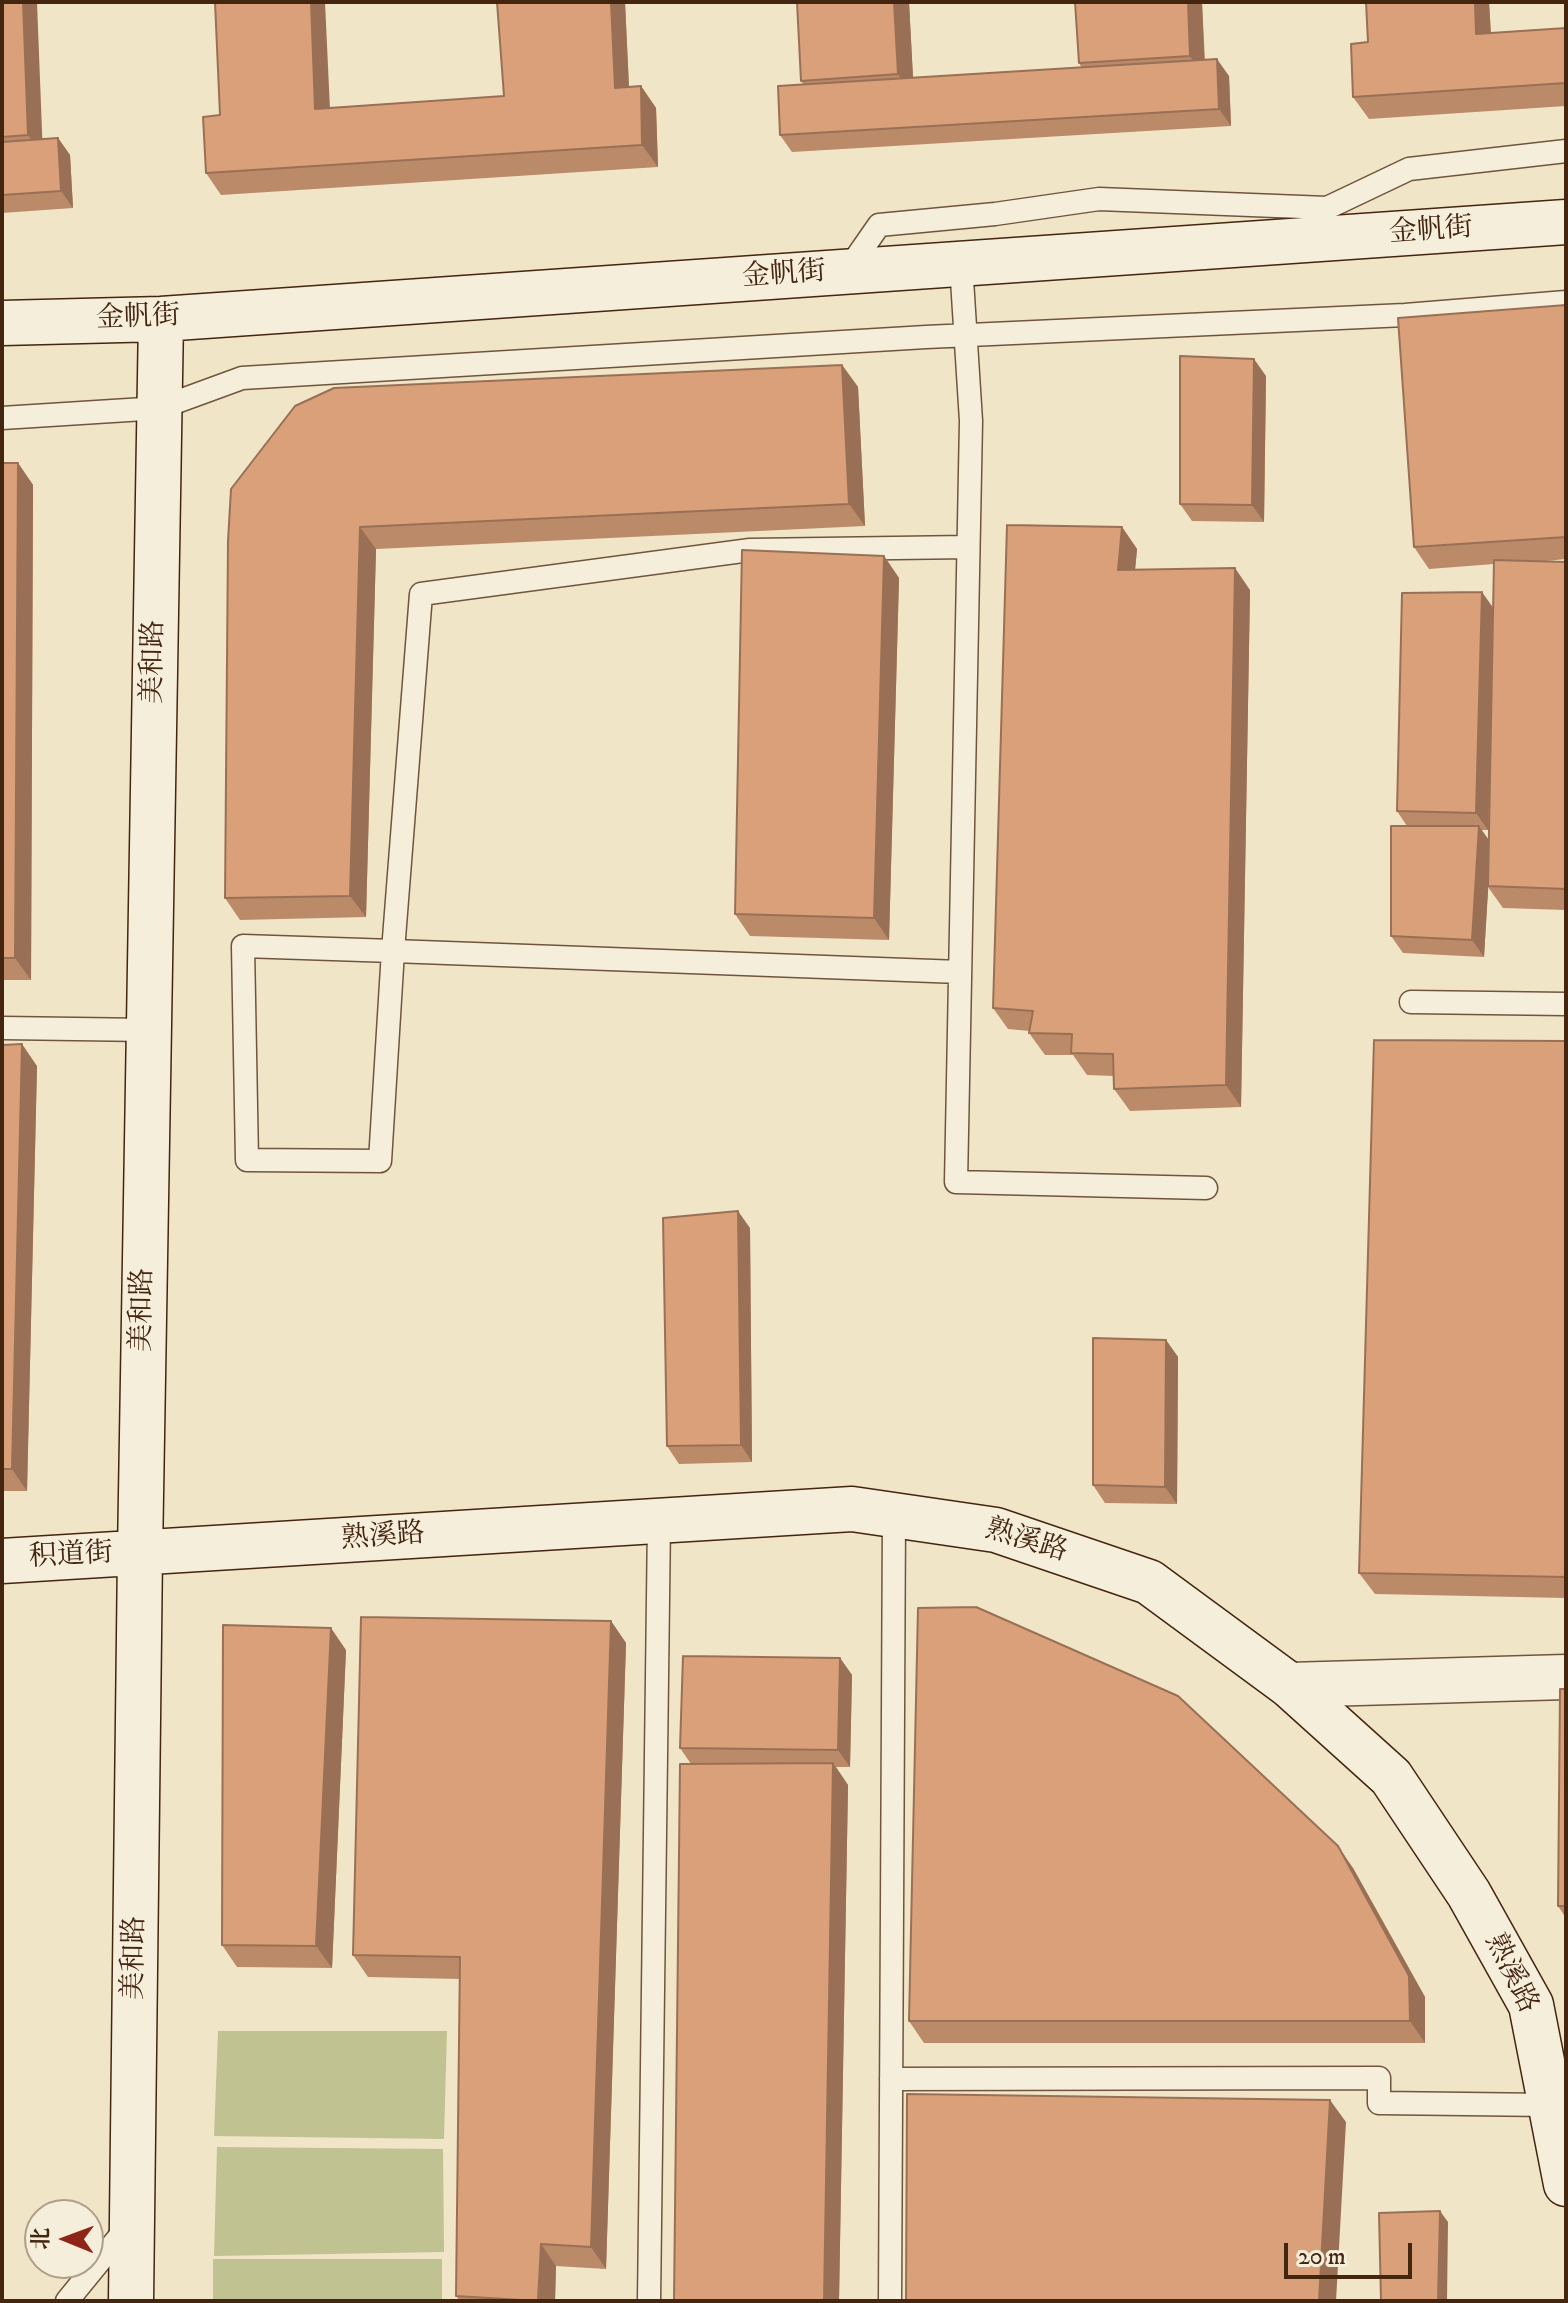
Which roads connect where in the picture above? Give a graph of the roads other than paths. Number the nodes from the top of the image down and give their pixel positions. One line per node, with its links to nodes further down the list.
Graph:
1 (1566, 151): 4 (lane)
2 (1566, 222): 3 (street, 金帆街)
3 (961, 264): 4 (street, 金帆街); 8 (lane)
4 (846, 272): 6 (street, 金帆街)
5 (1566, 302): 8 (lane)
6 (161, 319): 7 (street, 金帆街); 9 (street, 美和路)
7 (2, 323)
8 (966, 335): 9 (lane); 11 (lane)
9 (160, 408): 10 (lane); 17 (street, 美和路)
10 (2, 418)
11 (968, 547): 12 (lane); 13 (lane)
12 (393, 951): 12 (lane); 13 (lane)
13 (960, 972): 18 (lane)
14 (1411, 1002): 15 (lane)
15 (1566, 1004)
16 (2, 1028): 17 (lane)
17 (149, 1030): 21 (street, 美和路)
18 (1206, 1188)
19 (894, 1515): 20 (street, 熟溪路); 24 (street, 熟溪路); 25 (lane)
20 (659, 1521): 21 (street, 熟溪路); 31 (lane)
21 (140, 1553): 22 (street, 积道街); 28 (street, 美和路)
22 (2, 1561)
23 (1566, 1677): 24 (street)
24 (1289, 1685): 26 (street, 熟溪路)
25 (891, 2079): 26 (lane); 32 (lane)
26 (1550, 2105): 27 (street, 熟溪路)
27 (1566, 2184)
28 (132, 2221): 29 (lane); 30 (street, 美和路)
29 (67, 2301)
30 (131, 2301)
31 (649, 2301)
32 (890, 2301)

